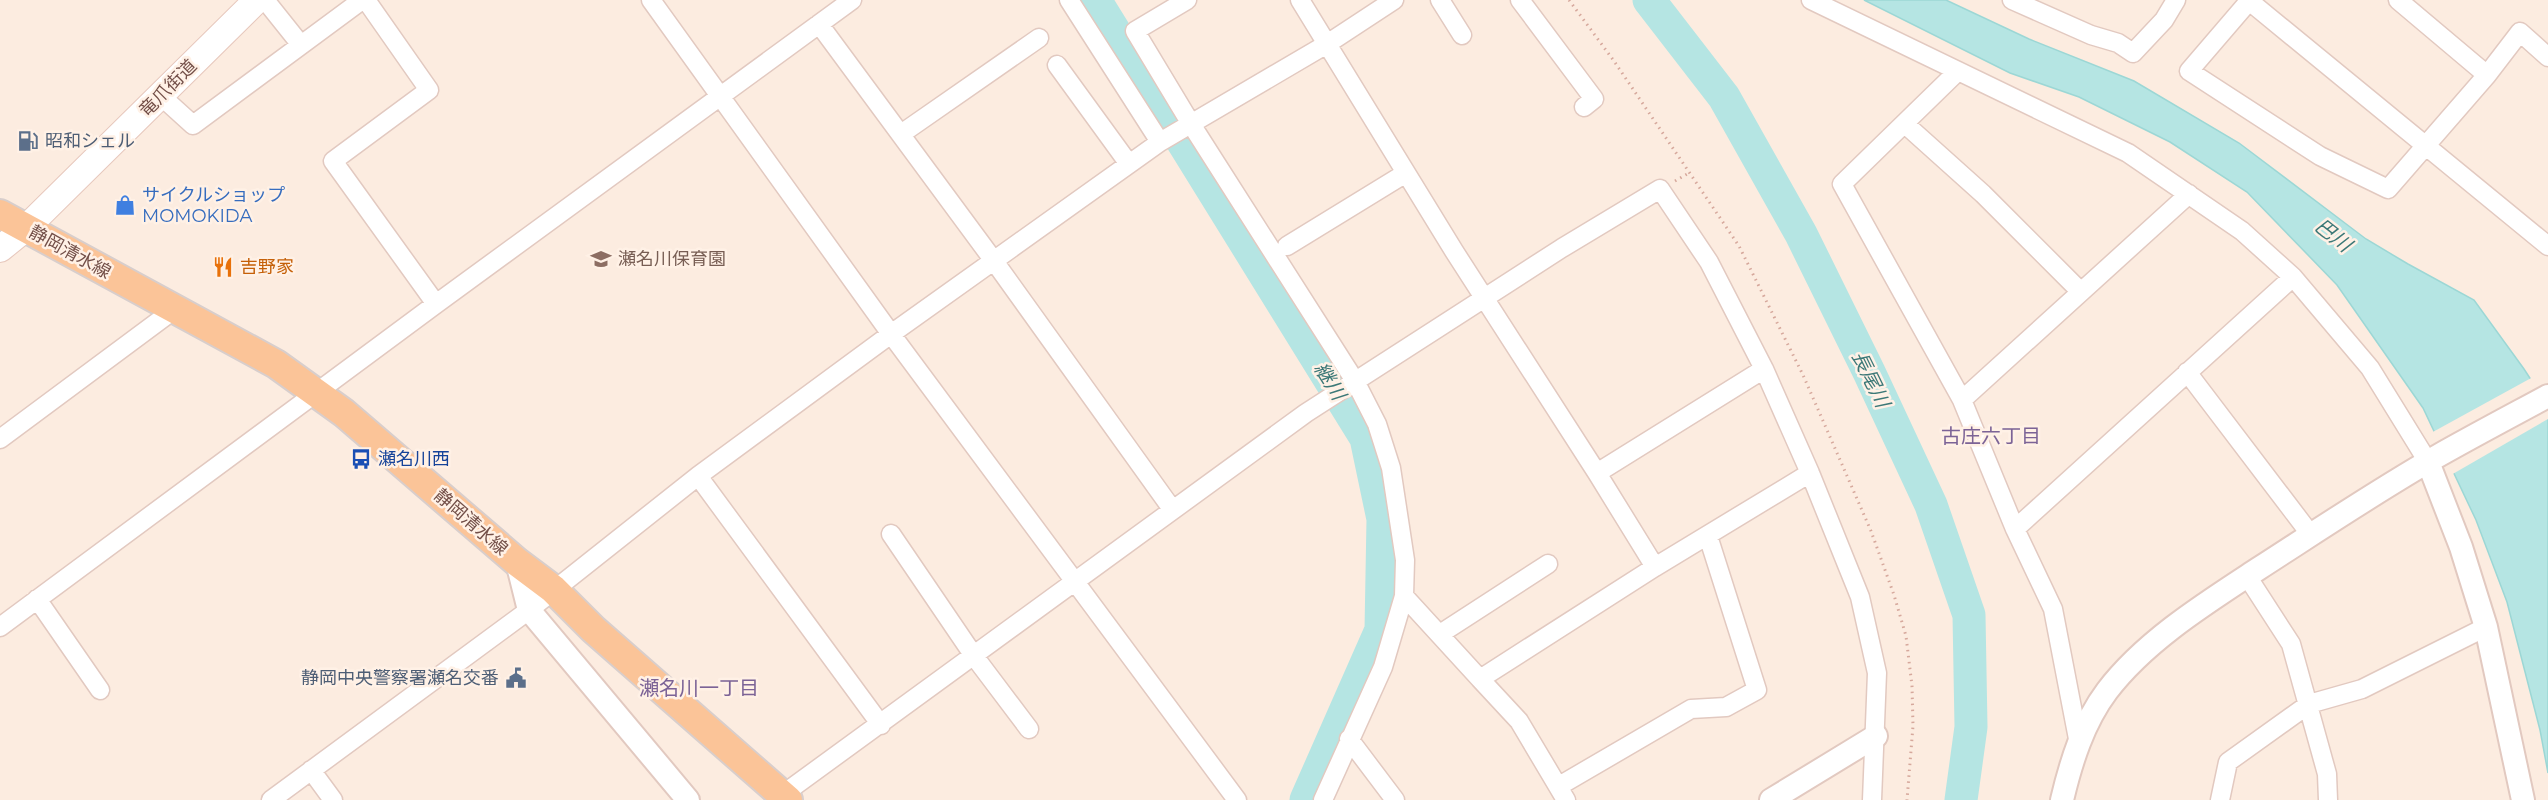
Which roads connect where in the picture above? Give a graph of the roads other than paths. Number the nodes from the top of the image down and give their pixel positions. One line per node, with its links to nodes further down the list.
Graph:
1 (257, 0): 28 (main road, 竜爪街道)
2 (265, 0): 22 (street)
3 (362, 0): 22 (street)
4 (366, 0): 47 (street)
5 (651, 0): 27 (street)
6 (852, 0): 18 (street)
7 (1069, 0): 33 (street)
8 (1187, 0): 30 (street)
9 (1300, 0): 21 (street)
10 (1394, 0): 21 (street)
11 (1440, 0): 19 (street)
12 (1520, 0): 29 (street)
13 (1811, 0): 25 (street)
14 (2012, 0): 15 (street)
15 (2176, 0)
16 (2249, 0): 34 (street); 34 (street)
17 (2398, 0): 26 (street)
18 (819, 24): 27 (street); 32 (street)
19 (1462, 34)
20 (1039, 38): 32 (street)
21 (1327, 44): 30 (street); 36 (street)
22 (301, 45): 28 (street)
23 (2548, 57): 26 (street)
24 (1056, 65): 35 (street)
25 (1957, 72): 31 (street); 37 (street)
26 (2487, 75): 34 (street)
27 (720, 95): 47 (street); 49 (street)
28 (161, 96): 39 (main road, 竜爪街道)
29 (1584, 107)
30 (1191, 124): 33 (street); 52 (street)
31 (1905, 124): 45 (street); 55 (street)
32 (900, 134): 43 (street)
33 (1160, 142): 35 (street)
34 (2425, 147): 40 (street)
35 (1129, 164): 43 (street)
36 (1406, 173): 41 (street); 46 (street)
37 (2189, 194): 44 (street); 45 (street)
38 (0, 214): 39 (main road, 静岡清水線)
39 (26, 228): 42 (main road, 竜爪街道); 48 (main road, 静岡清水線)
40 (2545, 237)
41 (1287, 246)
42 (0, 249)
43 (994, 261): 49 (street); 61 (street)
44 (2293, 277): 51 (street); 57 (street)
45 (2081, 292): 55 (street)
46 (1486, 298): 50 (street); 52 (street); 58 (street)
47 (436, 303): 53 (street)
48 (175, 309): 53 (main road, 静岡清水線); 56 (street)
49 (891, 334): 60 (street); 70 (street)
50 (1764, 369): 58 (street); 59 (street)
51 (2187, 372): 62 (street); 64 (street)
52 (1355, 381): 61 (street); 72 (street)
53 (316, 392): 66 (main road, 静岡清水線); 73 (street)
54 (2548, 396): 57 (street)
55 (1962, 400): 62 (street)
56 (0, 439)
57 (2432, 459): 64 (street); 76 (street)
58 (1598, 473): 68 (street)
59 (1810, 473): 65 (street); 84 (street)
60 (698, 476): 71 (street); 82 (street)
61 (1173, 509): 70 (street)
62 (2015, 529): 86 (street)
63 (891, 534): 78 (street)
64 (2311, 535): 69 (street)
65 (1708, 536): 68 (street); 88 (street)
66 (517, 562): 71 (main road, 静岡清水線); 74 (street)
67 (1548, 564): 77 (street)
68 (1655, 567): 79 (street)
69 (2247, 576): 81 (street); 86 (street)
70 (1075, 581): 78 (street); 93 (street)
71 (553, 589): 74 (street); 89 (main road, 静岡清水線)
72 (1404, 596): 77 (street); 85 (street)
73 (37, 599): 75 (street); 80 (street)
74 (529, 610): 87 (street); 92 (street)
75 (0, 627)
76 (2486, 627): 81 (street); 101 (street)
77 (1440, 634): 79 (street)
78 (974, 656): 82 (street); 83 (street)
79 (1480, 679): 88 (street)
80 (100, 690)
81 (2309, 705): 99 (street); 100 (street)
82 (881, 725): 89 (street)
83 (1029, 729)
84 (1876, 736): 96 (street); 97 (street)
85 (1349, 739): 94 (street); 95 (street)
86 (2079, 744): 98 (street)
87 (311, 770): 90 (street); 91 (street)
88 (1563, 793)
89 (785, 798)
90 (271, 800)
91 (333, 800)
92 (688, 800)
93 (1237, 800)
94 (1323, 800)
95 (1395, 800)
96 (1771, 800)
97 (1872, 800)
98 (2062, 800)
99 (2220, 800)
100 (2328, 800)
101 (2523, 800)

